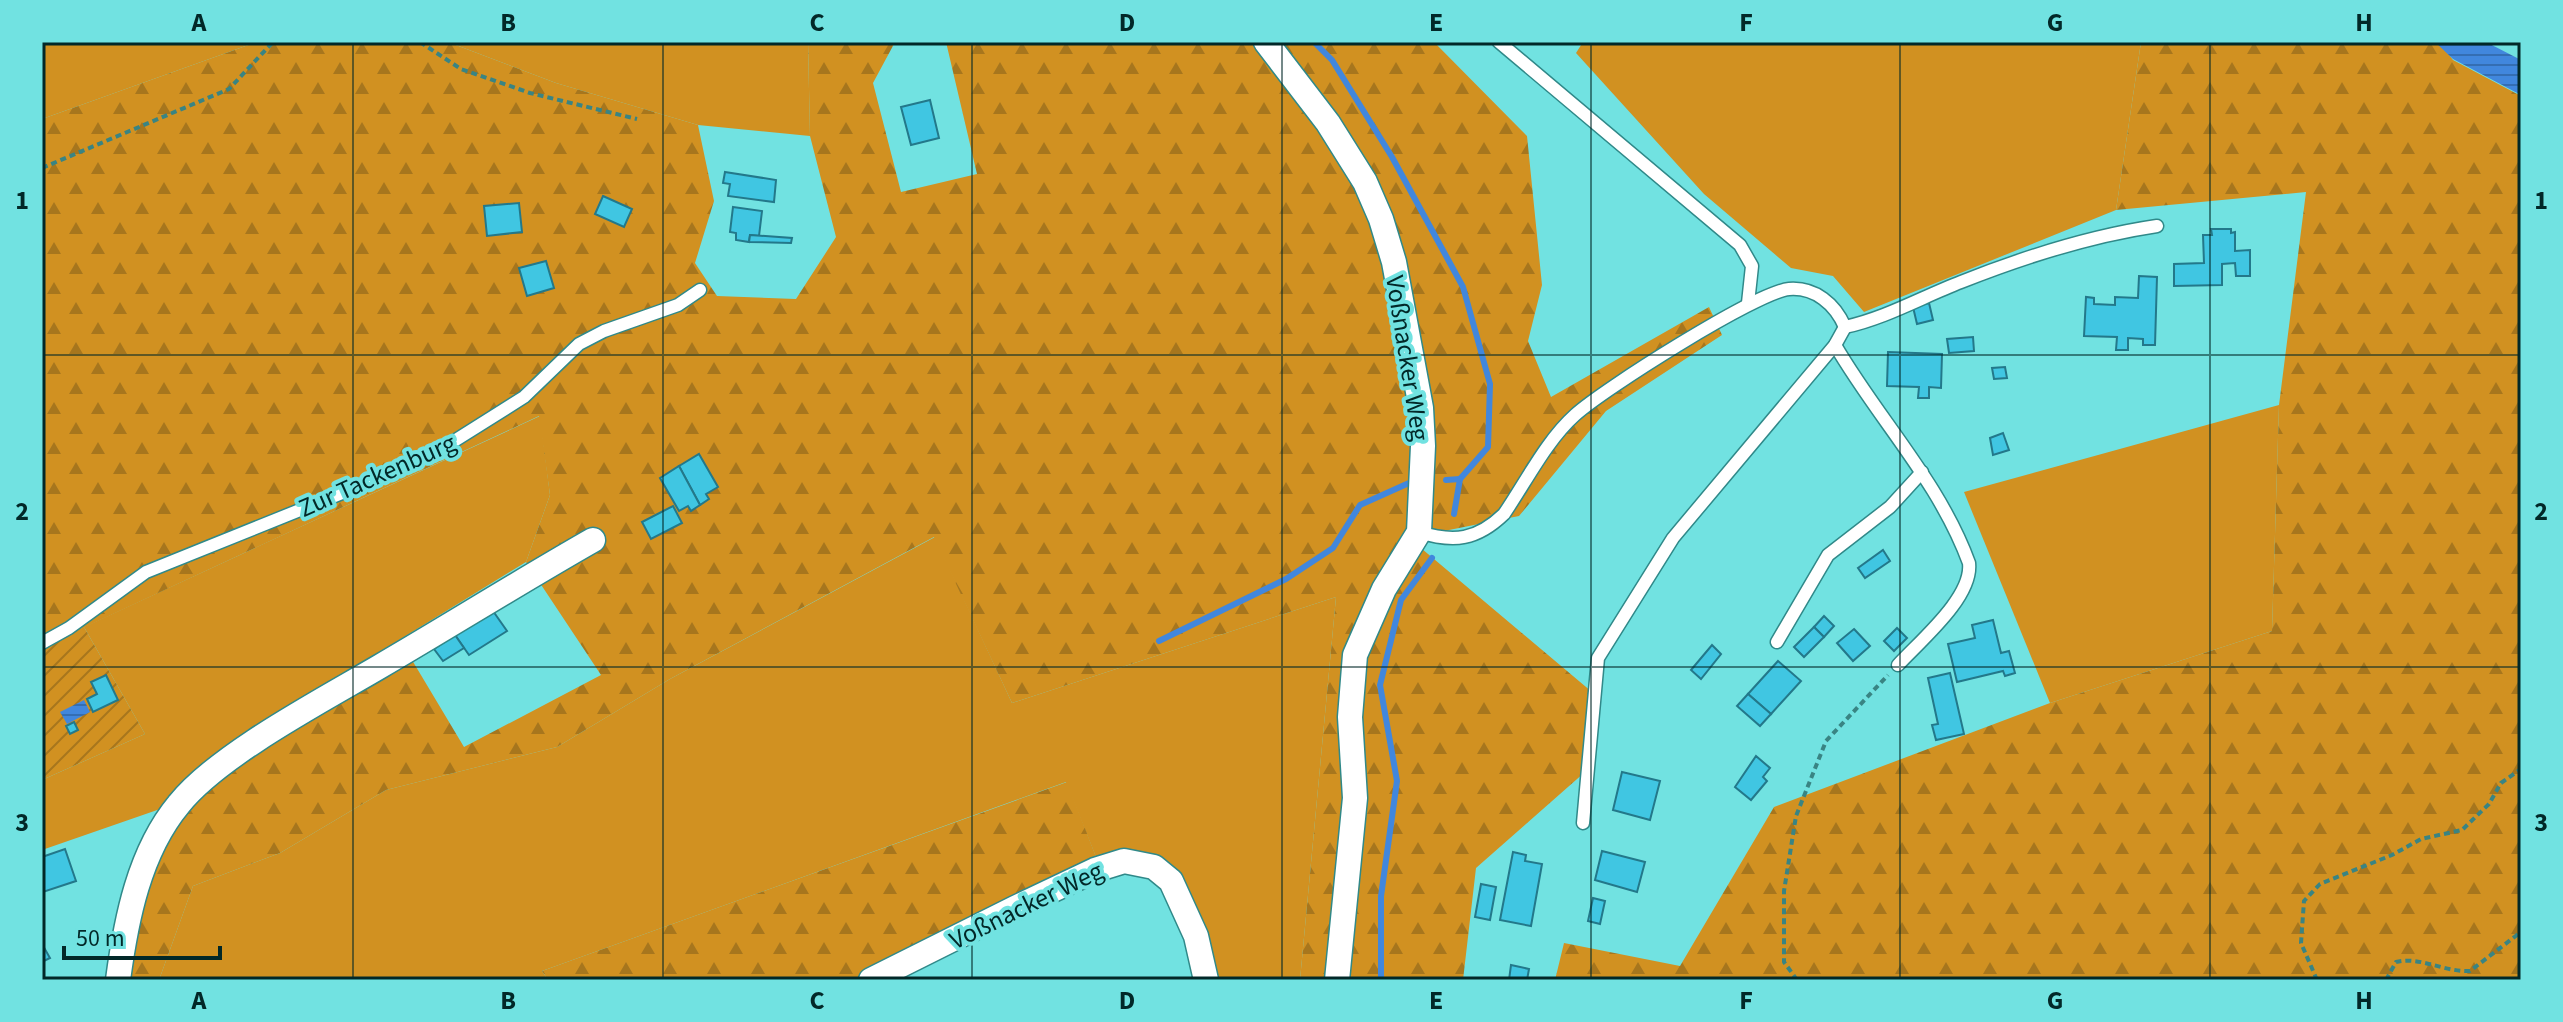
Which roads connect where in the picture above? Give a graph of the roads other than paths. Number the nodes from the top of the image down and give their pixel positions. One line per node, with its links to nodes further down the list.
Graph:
1 (1266, 42): 9 (street, Voßnacker Weg)
2 (1499, 42): 5 (lane)
3 (2157, 226): 6 (lane)
4 (700, 290): 12 (lane, Zur Tackenburg)
5 (1748, 303): 6 (lane); 9 (lane)
6 (1845, 327): 7 (lane)
7 (1835, 345): 8 (lane); 14 (lane)
8 (1922, 472): 11 (lane); 13 (lane)
9 (1419, 532): 18 (street, Voßnacker Weg)
10 (593, 540): 15 (street)
11 (1777, 642)
12 (42, 643)
13 (1898, 665)
14 (1583, 823)
15 (118, 980)
16 (871, 980): 17 (street, Voßnacker Weg)
17 (1206, 980)
18 (1337, 980)

